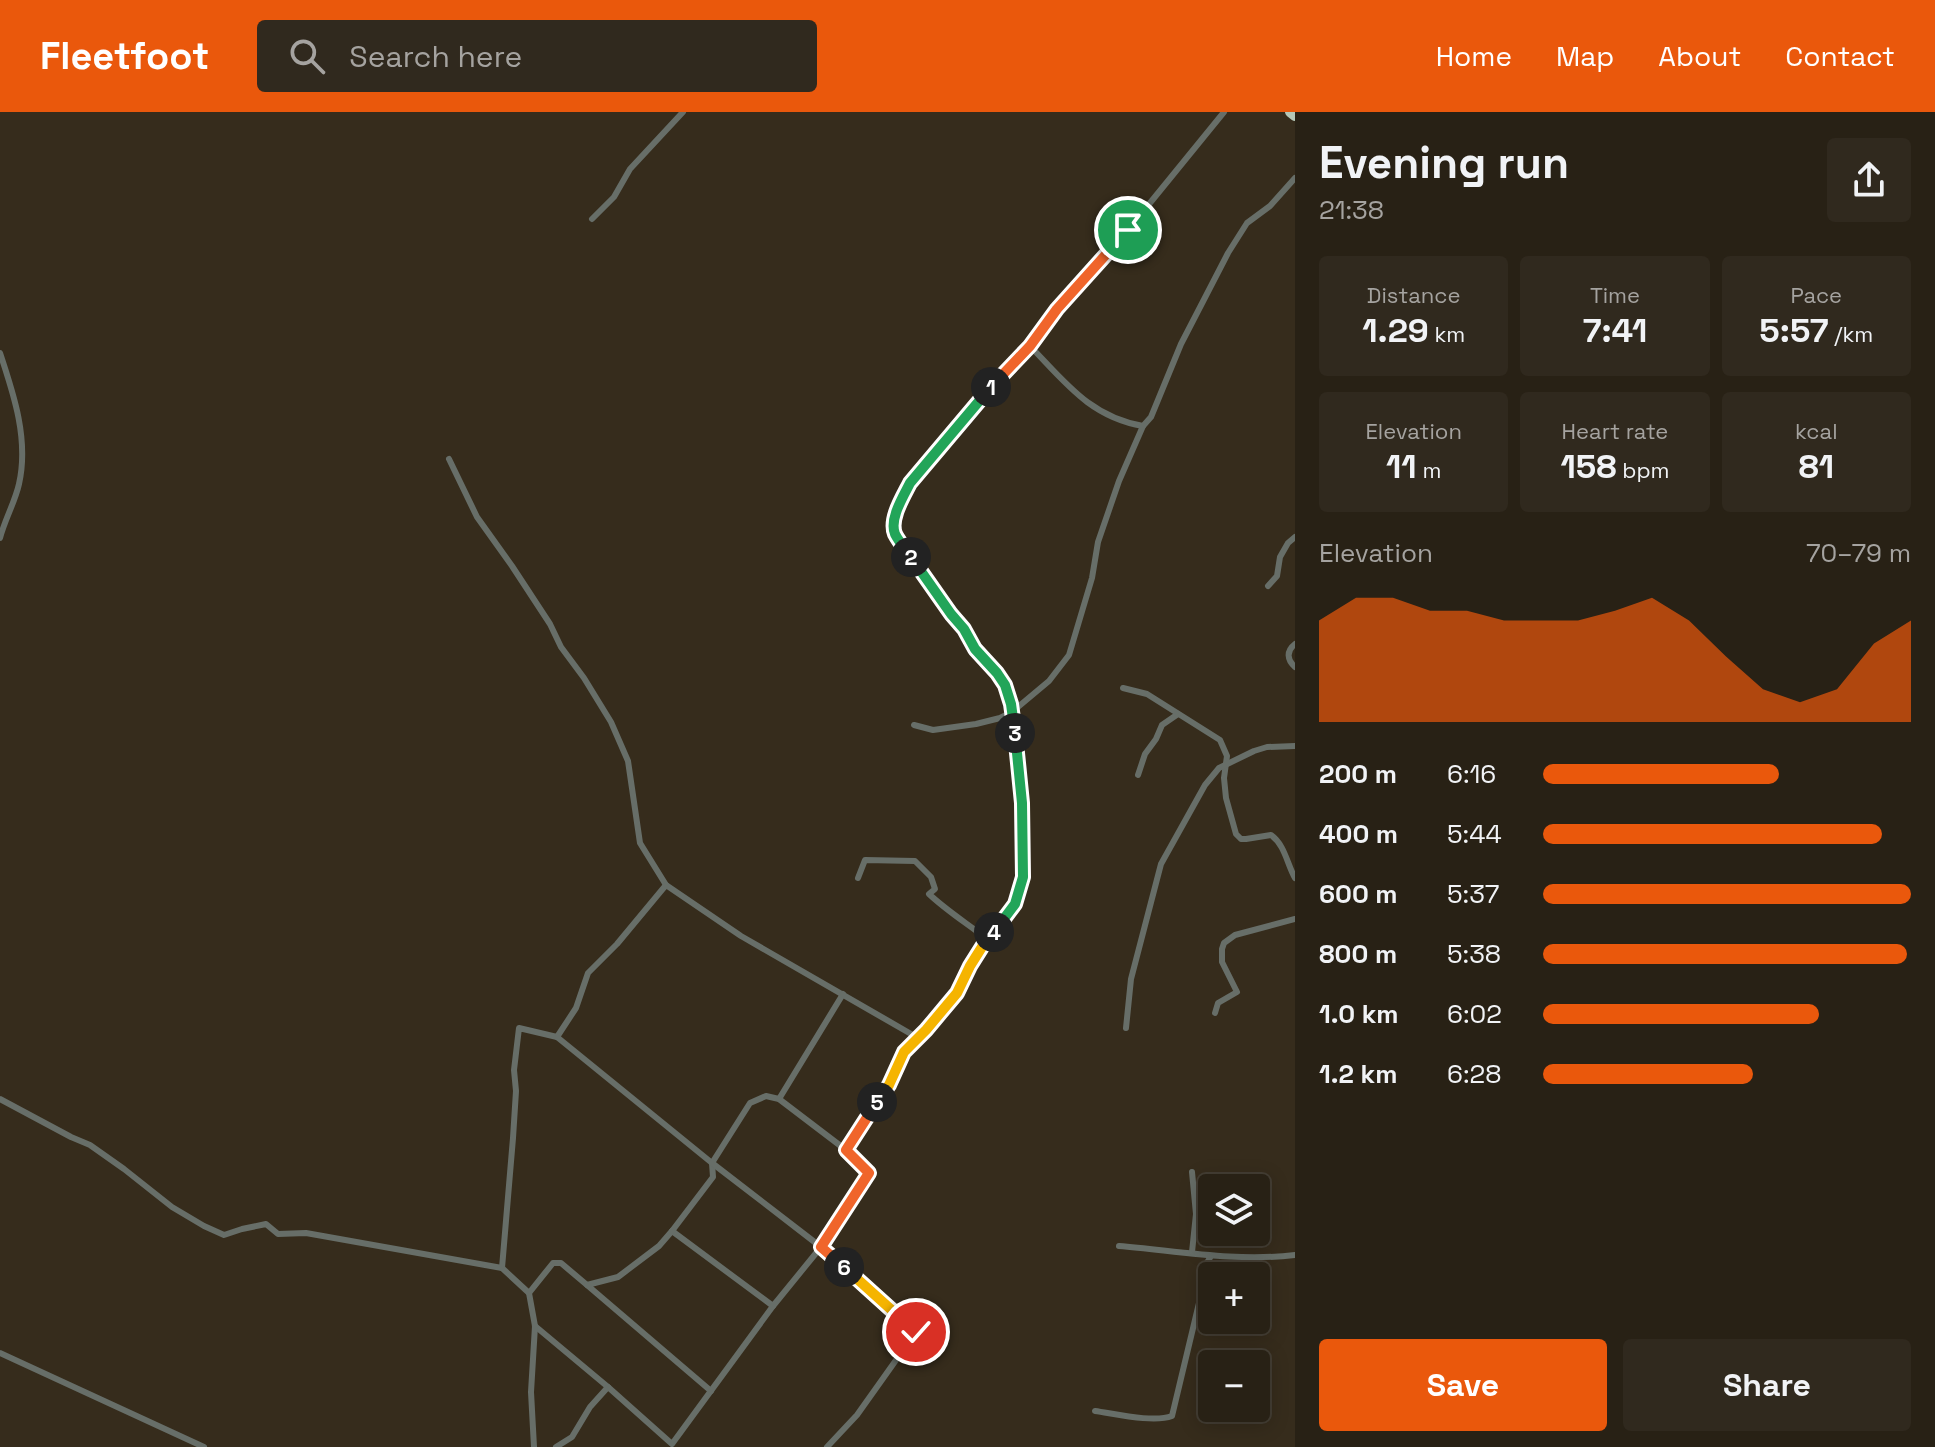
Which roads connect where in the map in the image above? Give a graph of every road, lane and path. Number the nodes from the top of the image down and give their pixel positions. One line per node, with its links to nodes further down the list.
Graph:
1 (683, 112): 6 (street)
2 (1224, 112): 7 (street)
3 (1290, 112): 4 (highway)
4 (1295, 116)
5 (1295, 178): 9 (street)
6 (592, 219)
7 (1030, 346): 9 (street); 17 (street)
8 (0, 353): 12 (street)
9 (1143, 426): 17 (street)
10 (449, 459): 25 (street)
11 (1295, 537): 13 (street)
12 (0, 538)
13 (1268, 586)
14 (1295, 644): 15 (street)
15 (1295, 667)
16 (1123, 688): 18 (street)
17 (1012, 712): 19 (street); 27 (street)
18 (1178, 714): 21 (street); 22 (street)
19 (914, 725)
20 (1295, 746): 21 (street)
21 (1224, 765): 24 (street); 30 (street)
22 (1138, 775)
23 (858, 878): 27 (street)
24 (1295, 878)
25 (666, 885): 28 (street); 31 (street)
26 (1295, 919): 29 (street)
27 (987, 939): 32 (street)
28 (843, 994): 32 (street); 34 (street)
29 (1215, 1013)
30 (1126, 1028)
31 (557, 1037): 36 (street); 44 (street)
32 (918, 1038): 35 (street)
33 (0, 1099): 44 (street)
34 (779, 1099): 35 (street); 36 (street)
35 (846, 1150): 40 (street)
36 (712, 1163): 38 (street); 40 (street)
37 (1192, 1172): 41 (street)
38 (672, 1231): 45 (street); 47 (street)
39 (1119, 1246): 41 (street)
40 (821, 1247): 47 (street); 56 (street)
41 (1192, 1252): 43 (street)
42 (1295, 1255): 43 (street)
43 (1211, 1256): 52 (street)
44 (502, 1268): 46 (street)
45 (587, 1285): 46 (street); 51 (street)
46 (529, 1293): 48 (street)
47 (773, 1306): 51 (street)
48 (535, 1326): 50 (street); 54 (street)
49 (0, 1353): 53 (street)
50 (608, 1387): 51 (street); 55 (street)
51 (711, 1391)
52 (1095, 1411)
53 (204, 1447)
54 (534, 1447)
55 (556, 1447)
56 (827, 1447)

